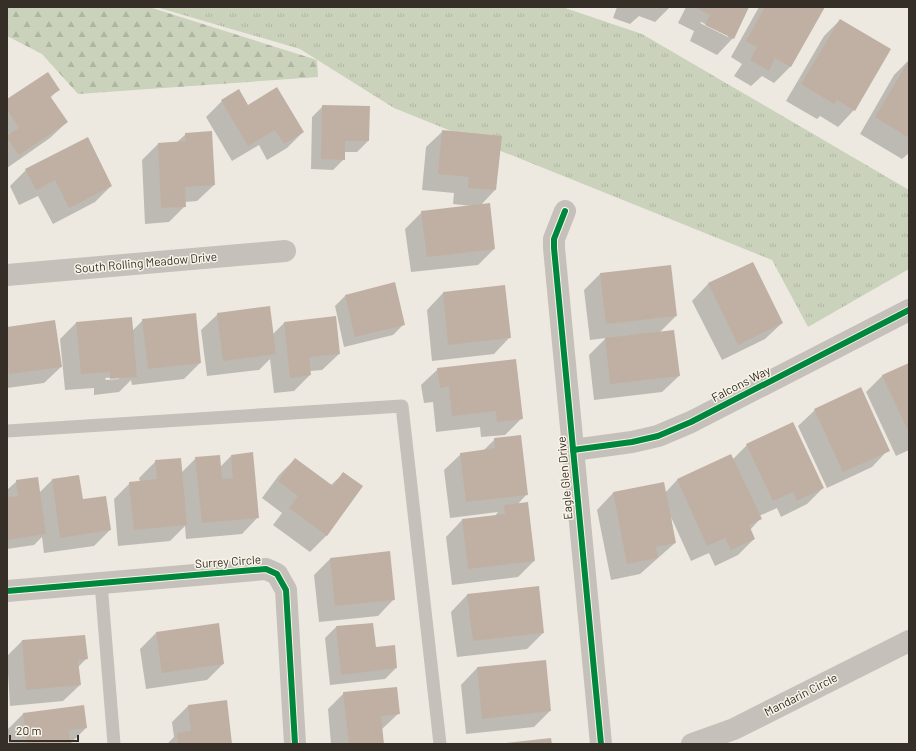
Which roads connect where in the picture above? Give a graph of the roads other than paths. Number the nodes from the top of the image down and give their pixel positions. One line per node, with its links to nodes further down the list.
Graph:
1 (565, 211): 6 (street, Eagle Glen Drive)
2 (285, 251): 3 (street, South Rolling Meadow Drive)
3 (7, 275)
4 (909, 310): 6 (street, Falcons Way)
5 (7, 431): 12 (lane)
6 (573, 450): 13 (street, Eagle Glen Drive)
7 (101, 583): 8 (street, Surrey Circle); 10 (lane); 11 (street, Surrey Circle)
8 (7, 591)
9 (909, 641): 14 (street, Mandarin Circle)
10 (114, 744)
11 (295, 744)
12 (440, 744)
13 (601, 744)
14 (692, 744)

